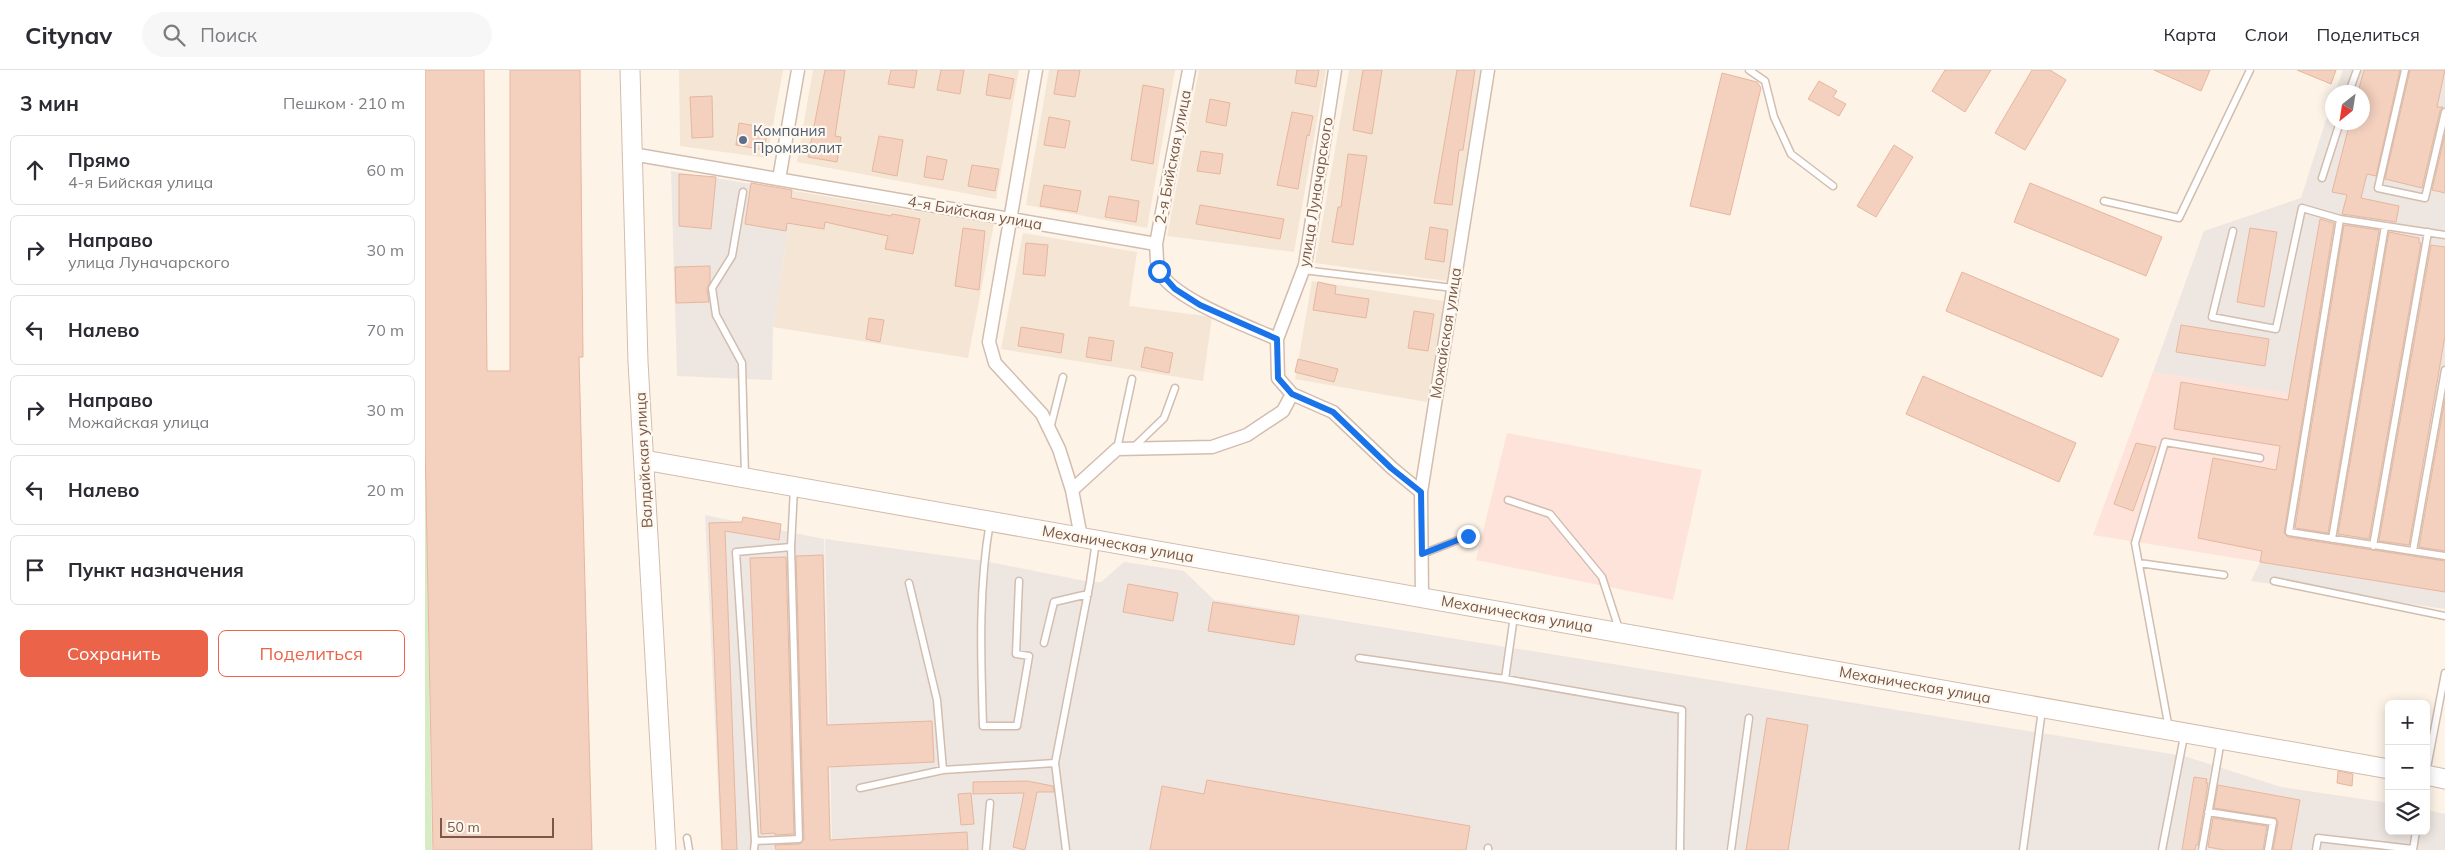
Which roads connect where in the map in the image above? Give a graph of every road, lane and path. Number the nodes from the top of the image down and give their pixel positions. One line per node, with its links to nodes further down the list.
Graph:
1 (629, 70): 14 (street, Валдайская улица)
2 (798, 70): 16 (street)
3 (1036, 70): 21 (street)
4 (1189, 70): 26 (street, 2-я Бийская улица)
5 (1335, 70): 27 (street, улица Луначарского)
6 (1487, 70): 28 (street, Можайская улица)
7 (1749, 70): 17 (lane)
8 (2250, 70): 19 (lane)
9 (2357, 70): 11 (lane)
10 (2405, 70): 12 (lane)
11 (2352, 85)
12 (2445, 112)
13 (2337, 130): 15 (lane)
14 (632, 154): 16 (street, 4-я Бийская улица); 39 (street, Валдайская улица)
15 (2322, 178)
16 (779, 179): 21 (street, 4-я Бийская улица)
17 (1833, 186)
18 (743, 192): 40 (lane)
19 (2104, 201)
20 (2340, 218): 22 (lane); 23 (lane); 48 (lane)
21 (1010, 219): 26 (street, 4-я Бийская улица); 35 (street)
22 (2385, 226): 24 (lane); 48 (lane)
23 (2233, 231)
24 (2428, 232): 25 (lane); 49 (lane)
25 (2445, 235)
26 (1156, 244): 29 (street)
27 (1303, 270): 28 (lane); 29 (street, улица Луначарского)
28 (1453, 288): 43 (street, Можайская улица)
29 (1277, 339): 34 (street, улица Луначарского)
30 (2445, 370): 51 (lane)
31 (1063, 376): 35 (lane)
32 (1132, 379): 36 (lane)
33 (1175, 388): 37 (lane)
34 (1292, 394): 37 (street); 43 (street)
35 (1050, 431): 42 (street)
36 (1117, 449): 37 (street); 42 (street)
37 (1132, 449)
38 (2260, 458): 54 (lane)
39 (644, 460): 40 (street, Механическая улица); 84 (street, Валдайская улица)
40 (745, 478): 41 (street, Механическая улица)
41 (794, 487): 45 (street, Механическая улица); 50 (lane)
42 (1072, 490): 47 (street)
43 (1421, 492): 52 (street, Можайская улица)
44 (1508, 500): 63 (lane)
45 (991, 522): 47 (street, Механическая улица); 57 (lane)
46 (1468, 536): 52 (lane)
47 (1089, 539): 59 (lane); 60 (street, Механическая улица)
48 (2332, 539): 49 (lane)
49 (2373, 546): 51 (lane)
50 (791, 547): 83 (lane); 83 (lane)
51 (2413, 551): 53 (lane)
52 (1422, 554): 60 (street, Можайская улица)
53 (2445, 556)
54 (2139, 563): 55 (lane); 70 (lane)
55 (2224, 575)
56 (2274, 580): 62 (lane)
57 (1019, 581)
58 (909, 583): 75 (lane)
59 (1088, 594): 64 (lane); 73 (lane)
60 (1421, 598): 61 (street, Механическая улица)
61 (1514, 614): 63 (street, Механическая улица); 67 (lane)
62 (2445, 616)
63 (1620, 633): 68 (street, Механическая улица)
64 (1044, 643)
65 (1359, 658): 67 (lane)
66 (2445, 673): 72 (lane)
67 (1505, 679): 89 (lane)
68 (2042, 708): 70 (street, Механическая улица); 91 (lane)
69 (1749, 718): 90 (lane)
70 (2176, 731): 71 (street, Механическая улица); 92 (lane)
71 (2221, 739): 74 (street, Механическая улица); 80 (lane)
72 (2430, 753)
73 (1055, 764): 75 (lane); 88 (lane)
74 (2385, 768)
75 (943, 770): 78 (lane)
76 (2430, 775): 77 (street)
77 (2445, 779)
78 (860, 788)
79 (990, 803): 87 (lane)
80 (2208, 812): 93 (lane); 94 (lane)
81 (2415, 835): 96 (lane)
82 (687, 838): 85 (lane)
83 (755, 841): 86 (lane)
84 (666, 850)
85 (689, 850)
86 (754, 850)
87 (986, 850)
88 (1066, 850)
89 (1680, 850)
90 (1731, 850)
91 (2023, 850)
92 (2162, 850)
93 (2202, 850)
94 (2268, 850)
95 (2316, 850): 96 (lane)
96 (2413, 850)

